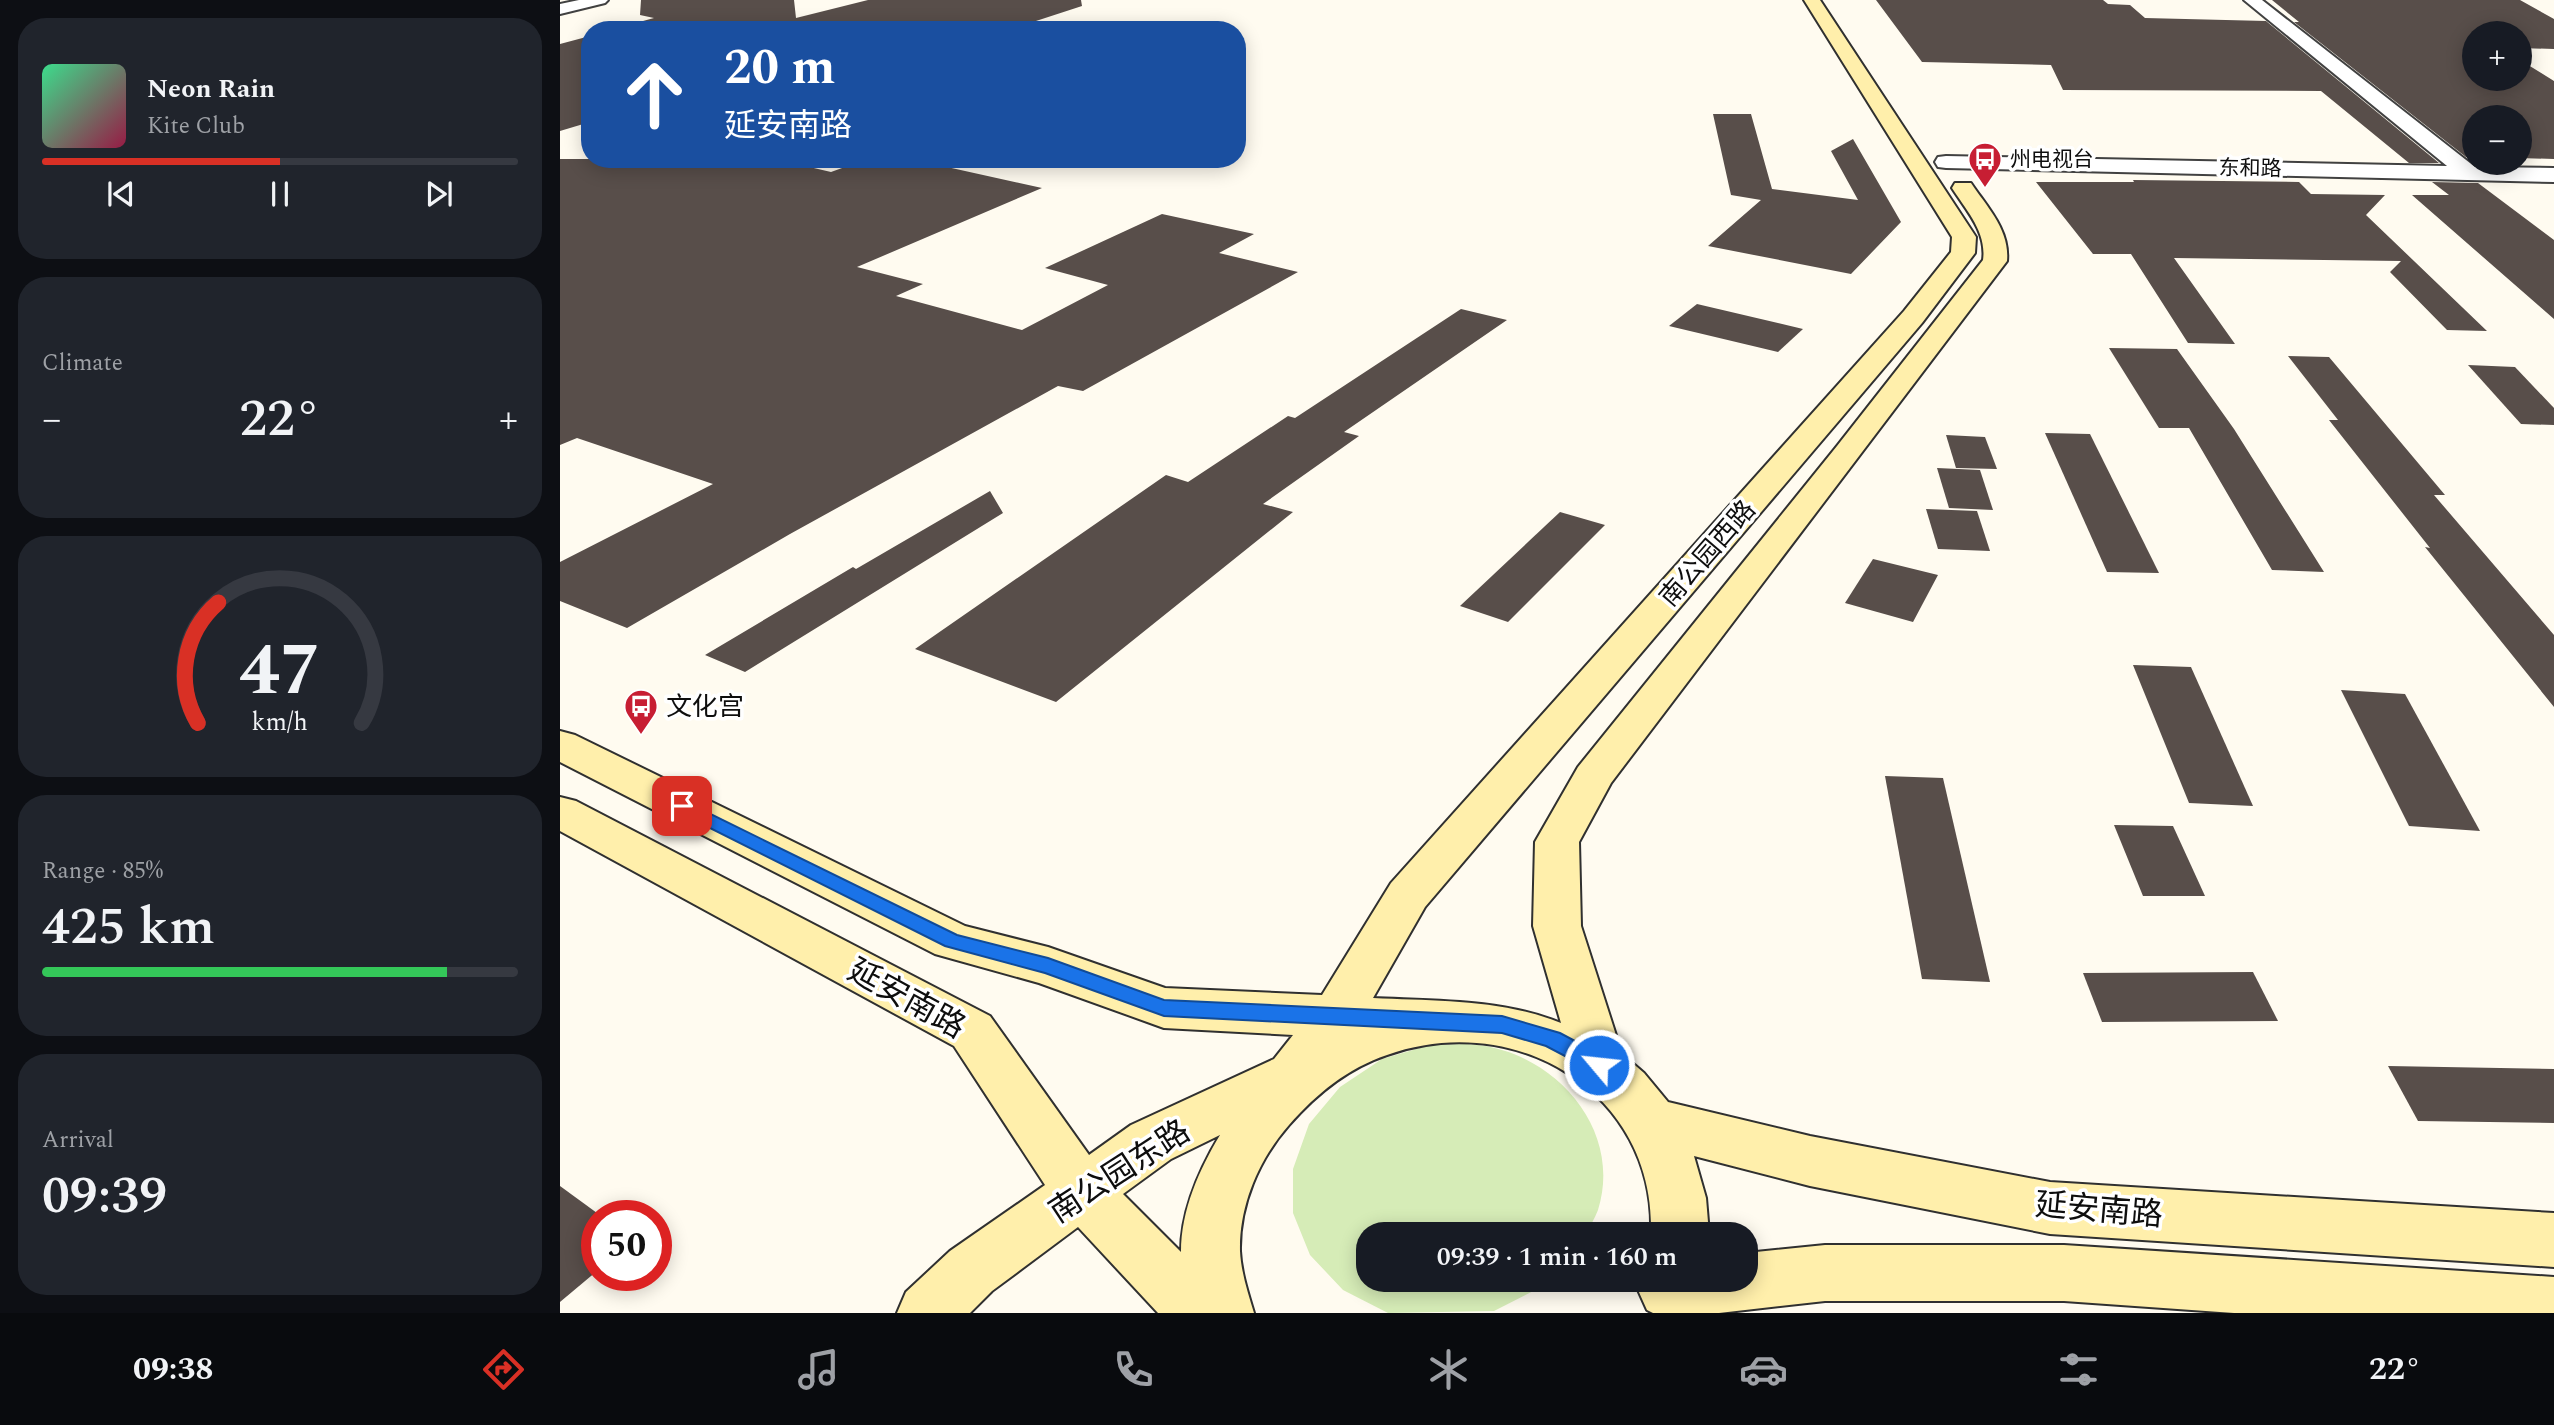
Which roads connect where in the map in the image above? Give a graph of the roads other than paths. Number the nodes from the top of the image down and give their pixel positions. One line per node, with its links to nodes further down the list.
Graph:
1 (600, 0): 5 (street)
2 (1812, 0): 13 (main road, 南公园西路)
3 (1834, 0): 6 (main road, 南公园西路)
4 (2252, 0): 7 (street)
5 (560, 9)
6 (1946, 162): 8 (street, 东和路); 14 (main road, 南公园西路)
7 (2462, 167)
8 (2462, 173)
9 (2532, 174): 10 (street, 东和路)
10 (2554, 175)
11 (560, 745): 13 (main road)
12 (560, 811): 17 (main road, 延安南路)
13 (1309, 1060): 14 (main road, 南公园东路); 17 (main road, 南公园东路); 24 (main road, 南公园西路)
14 (1599, 1065): 15 (main road, 南公园东路)
15 (1652, 1122): 16 (main road, 南公园东路); 19 (main road, 延安南路)
16 (1674, 1173): 18 (street)
17 (1082, 1192): 22 (main road, 南公园东路); 23 (main road, 延安南路)
18 (1679, 1222)
19 (2554, 1240)
20 (1758, 1276): 21 (main road)
21 (2554, 1306)
22 (928, 1313)
23 (1199, 1313)
24 (1223, 1313)

